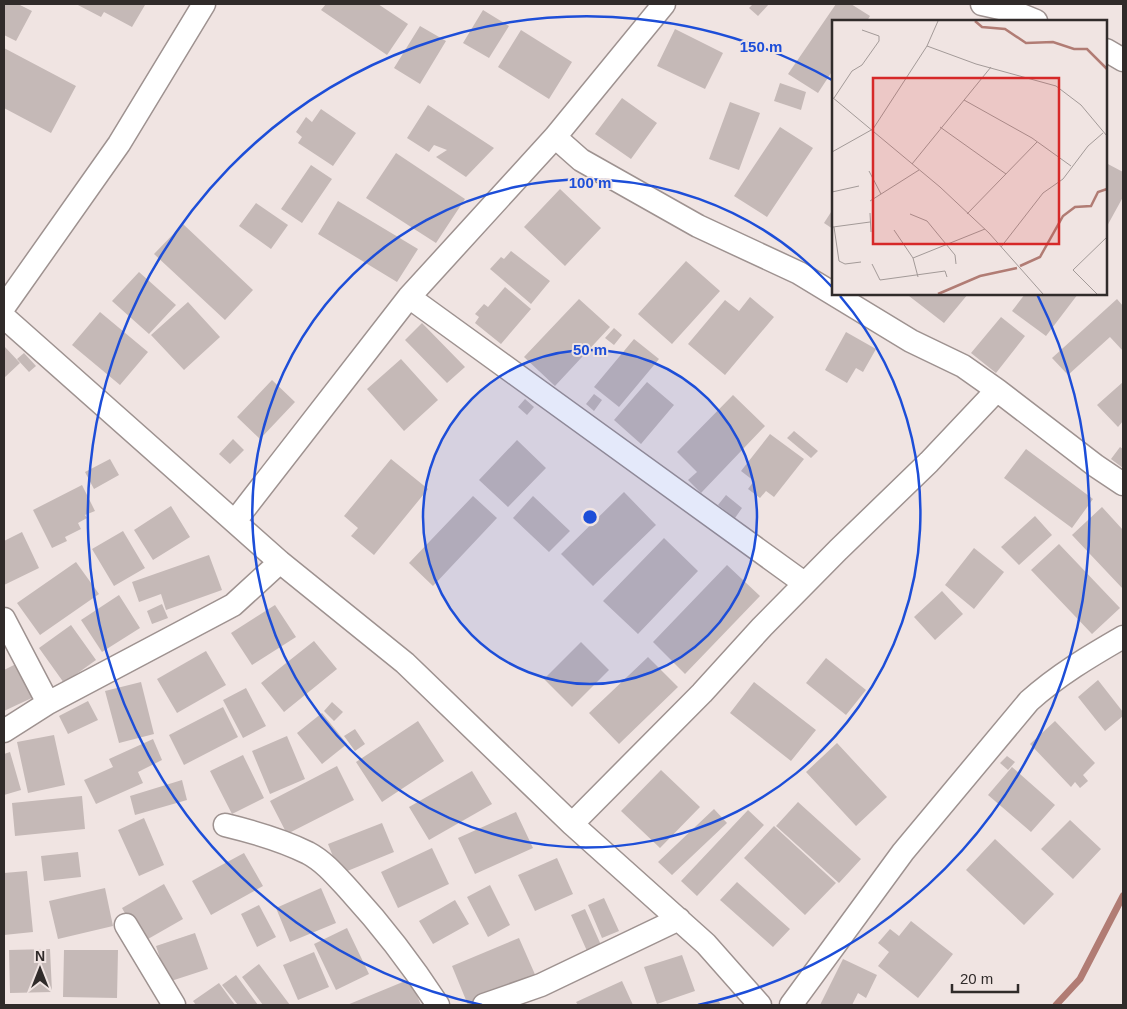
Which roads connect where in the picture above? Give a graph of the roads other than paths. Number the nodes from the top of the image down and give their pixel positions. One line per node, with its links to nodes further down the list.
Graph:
1 (204, 4): 11 (street)
2 (664, 4): 7 (street)
3 (982, 4): 4 (street)
4 (1034, 20)
5 (1107, 51): 6 (street)
6 (1123, 60)
7 (555, 137): 8 (street); 10 (street)
8 (832, 293)
9 (835, 295): 13 (street)
10 (410, 298): 15 (street); 17 (street)
11 (4, 307)
12 (4, 317): 15 (street)
13 (993, 387): 14 (street); 17 (street)
14 (1123, 484)
15 (235, 521): 16 (street)
16 (280, 562): 20 (street); 22 (street)
17 (804, 583): 22 (street)
18 (4, 619): 20 (street)
19 (1123, 637): 30 (street)
20 (48, 702): 21 (street)
21 (4, 731)
22 (572, 824): 24 (street)
23 (225, 825): 27 (street)
24 (679, 920): 28 (street); 29 (street)
25 (126, 925): 26 (street)
26 (174, 1005)
27 (438, 1005)
28 (484, 1005)
29 (760, 1005)
30 (792, 1005)

